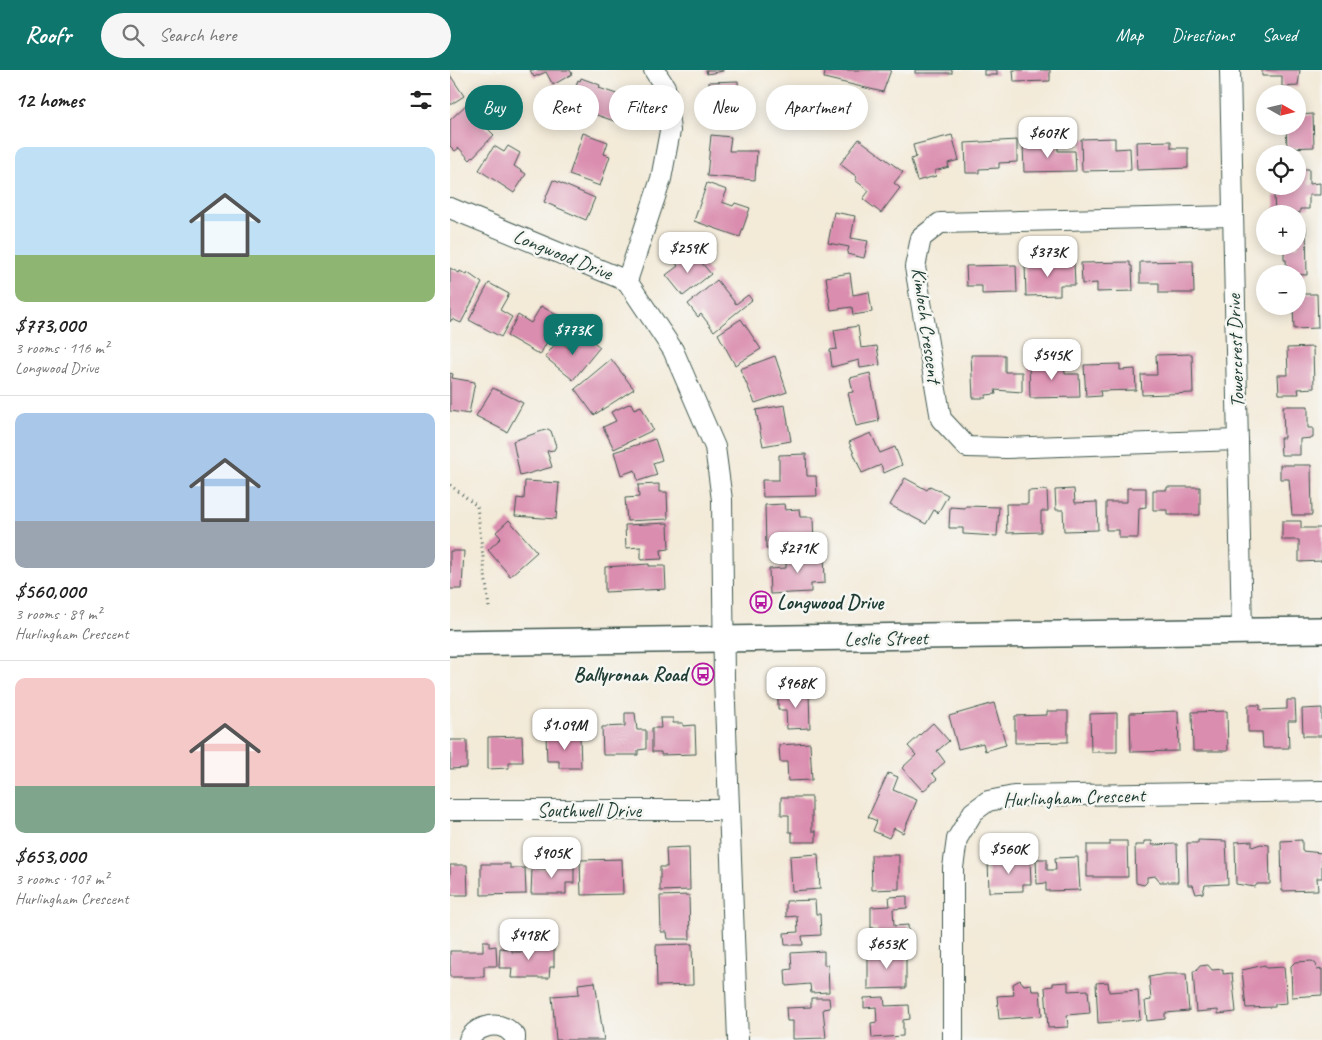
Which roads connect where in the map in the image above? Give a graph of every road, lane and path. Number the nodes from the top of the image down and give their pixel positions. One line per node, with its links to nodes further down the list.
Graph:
1 (654, 70): 5 (street)
2 (1230, 70): 4 (street, Towercrest Drive)
3 (450, 208): 5 (street, Longwood Drive)
4 (1232, 216): 6 (street, Towercrest Drive); 6 (street, Kimloch Crescent)
5 (627, 281): 11 (street, Longwood Drive)
6 (1238, 440): 10 (street, Towercrest Drive)
7 (450, 485): 8 (path)
8 (489, 608)
9 (1322, 630): 10 (main road, Leslie Street)
10 (1242, 632): 11 (main road, Leslie Street)
11 (723, 640): 12 (main road, Leslie Street); 15 (street)
12 (450, 643)
13 (1322, 791): 19 (street, Hurlingham Crescent)
14 (450, 810): 15 (street, Southwell Drive)
15 (728, 810): 18 (street)
16 (469, 1040): 17 (street)
17 (515, 1040)
18 (738, 1040)
19 (953, 1040)

